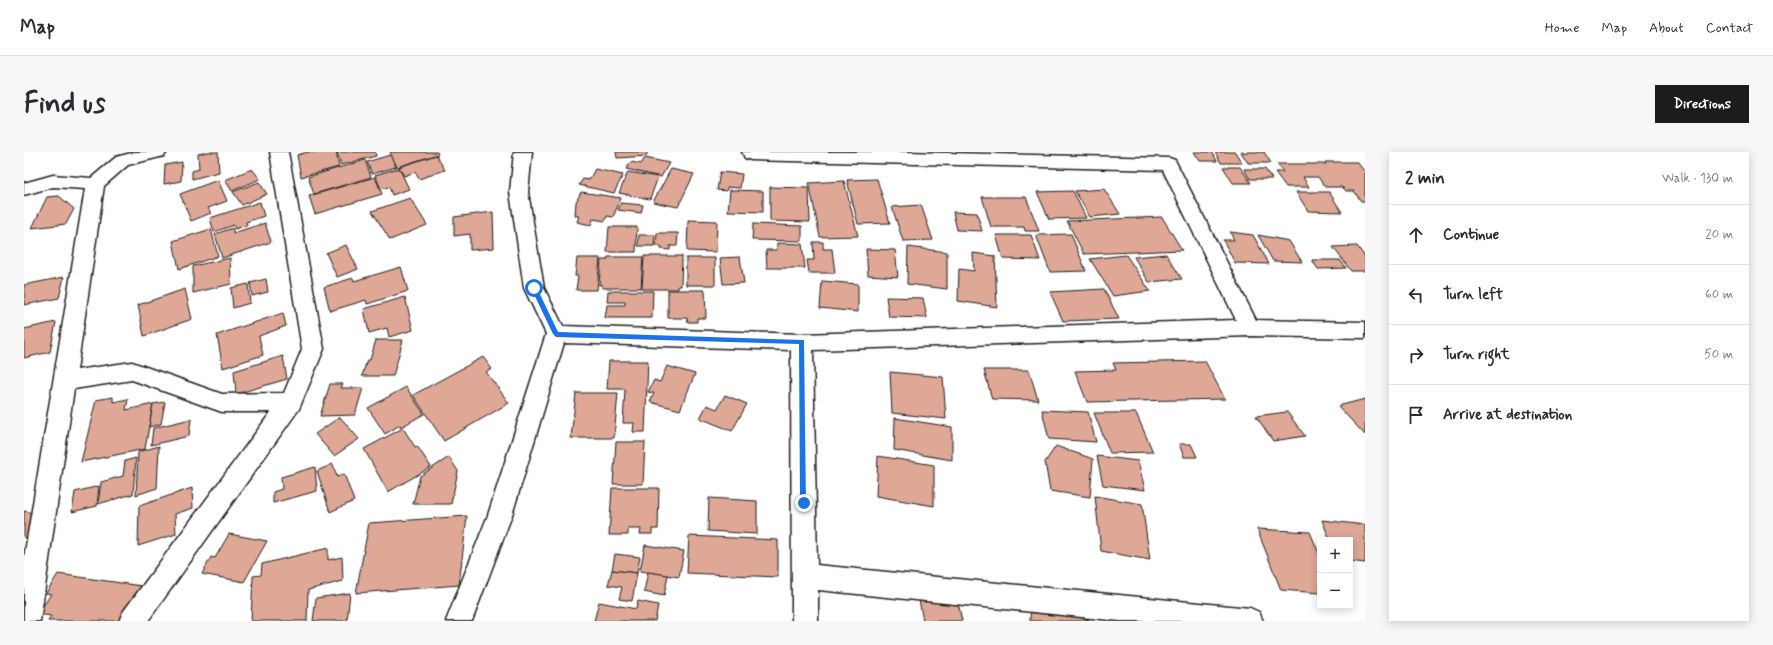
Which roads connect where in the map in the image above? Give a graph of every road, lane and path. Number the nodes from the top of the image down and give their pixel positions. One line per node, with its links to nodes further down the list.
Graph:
1 (158, 152): 6 (street)
2 (279, 152): 13 (street)
3 (523, 152): 10 (street)
4 (751, 152): 5 (street)
5 (1166, 158): 8 (street)
6 (95, 184): 7 (street); 12 (street)
7 (24, 189)
8 (1250, 328): 9 (street); 11 (street)
9 (1365, 330)
10 (556, 334): 11 (street); 17 (street)
11 (802, 342): 14 (street)
12 (64, 381): 13 (street); 15 (street)
13 (292, 402): 16 (street)
14 (805, 576): 18 (street); 19 (street)
15 (27, 621)
16 (132, 621)
17 (459, 621)
18 (806, 621)
19 (1250, 621)

